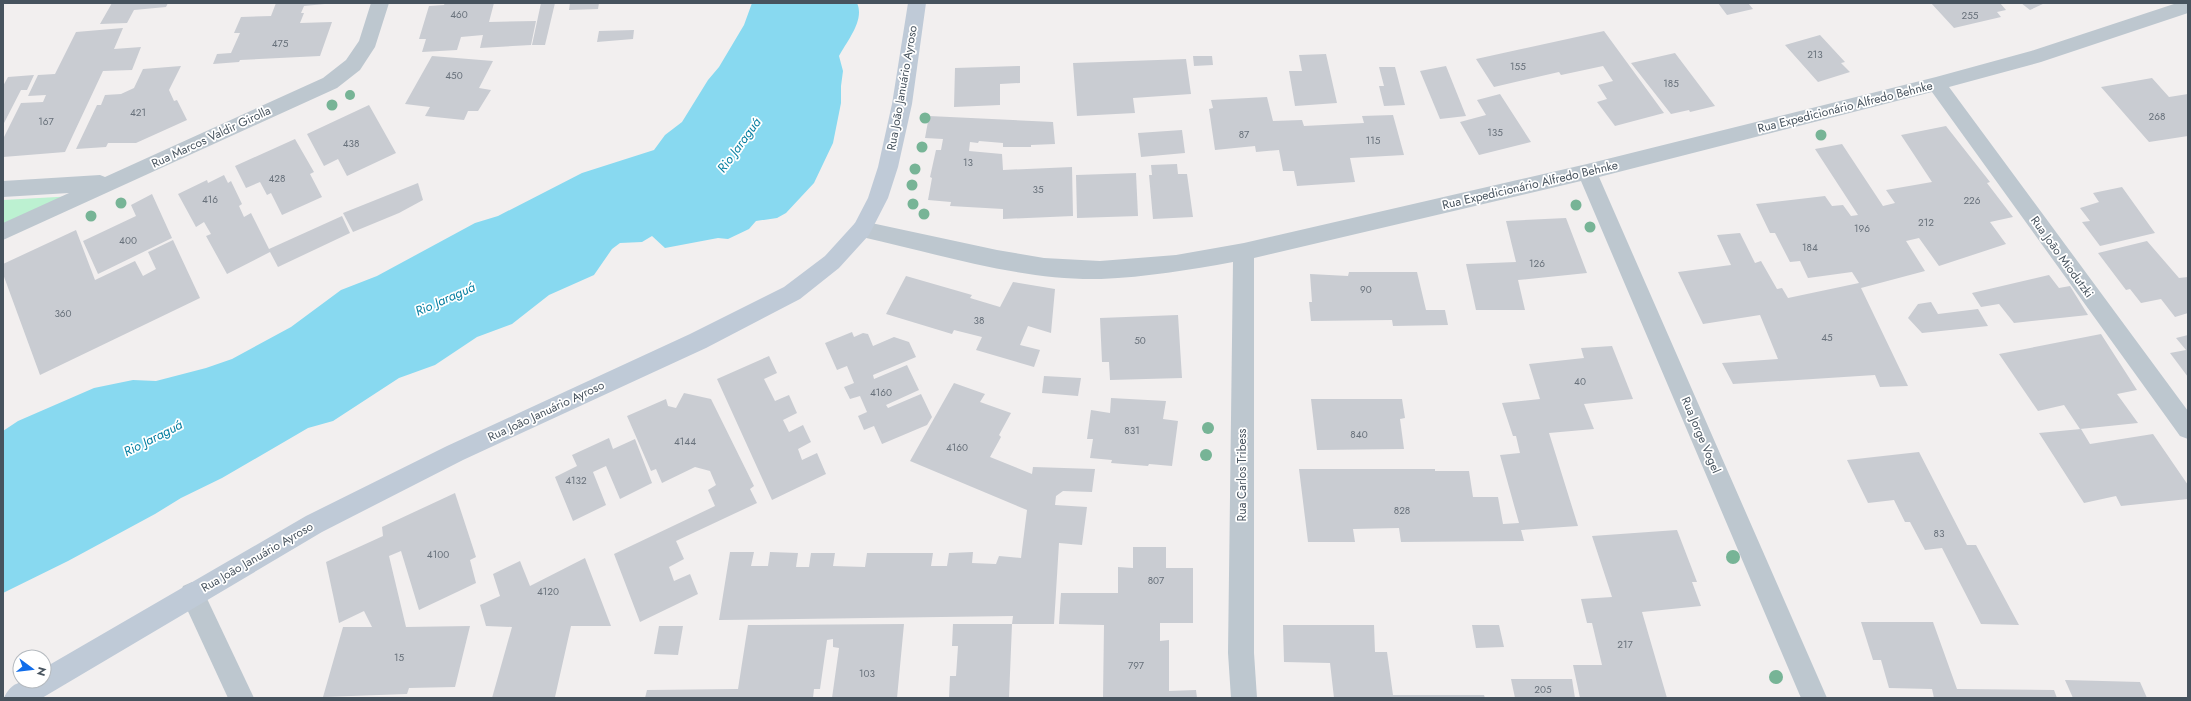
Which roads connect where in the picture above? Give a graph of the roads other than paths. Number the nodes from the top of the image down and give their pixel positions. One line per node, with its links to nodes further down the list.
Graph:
1 (380, 3): 6 (street, Rua Marcos Valdir Girolla)
2 (916, 3): 8 (main road, Rua João Januário Ayroso)
3 (2187, 7): 4 (street, Rua Expedicionário Alfredo Behnke)
4 (1936, 84): 5 (street, Rua Expedicionário Alfredo Behnke); 11 (street, Rua João Miodutzki)
5 (1587, 172): 10 (street, Rua Expedicionário Alfredo Behnke); 16 (street, Rua Jorge Vogel)
6 (113, 182): 7 (street); 9 (street, Rua Marcos Valdir Girolla)
7 (3, 189)
8 (862, 229): 10 (street, Rua Expedicionário Alfredo Behnke); 12 (main road, Rua João Januário Ayroso)
9 (3, 232)
10 (1244, 252): 15 (street, Rua Carlos Tribess)
11 (2188, 429)
12 (192, 594): 13 (main road, Rua João Januário Ayroso); 14 (street)
13 (17, 698)
14 (241, 698)
15 (1244, 698)
16 (1814, 698)

